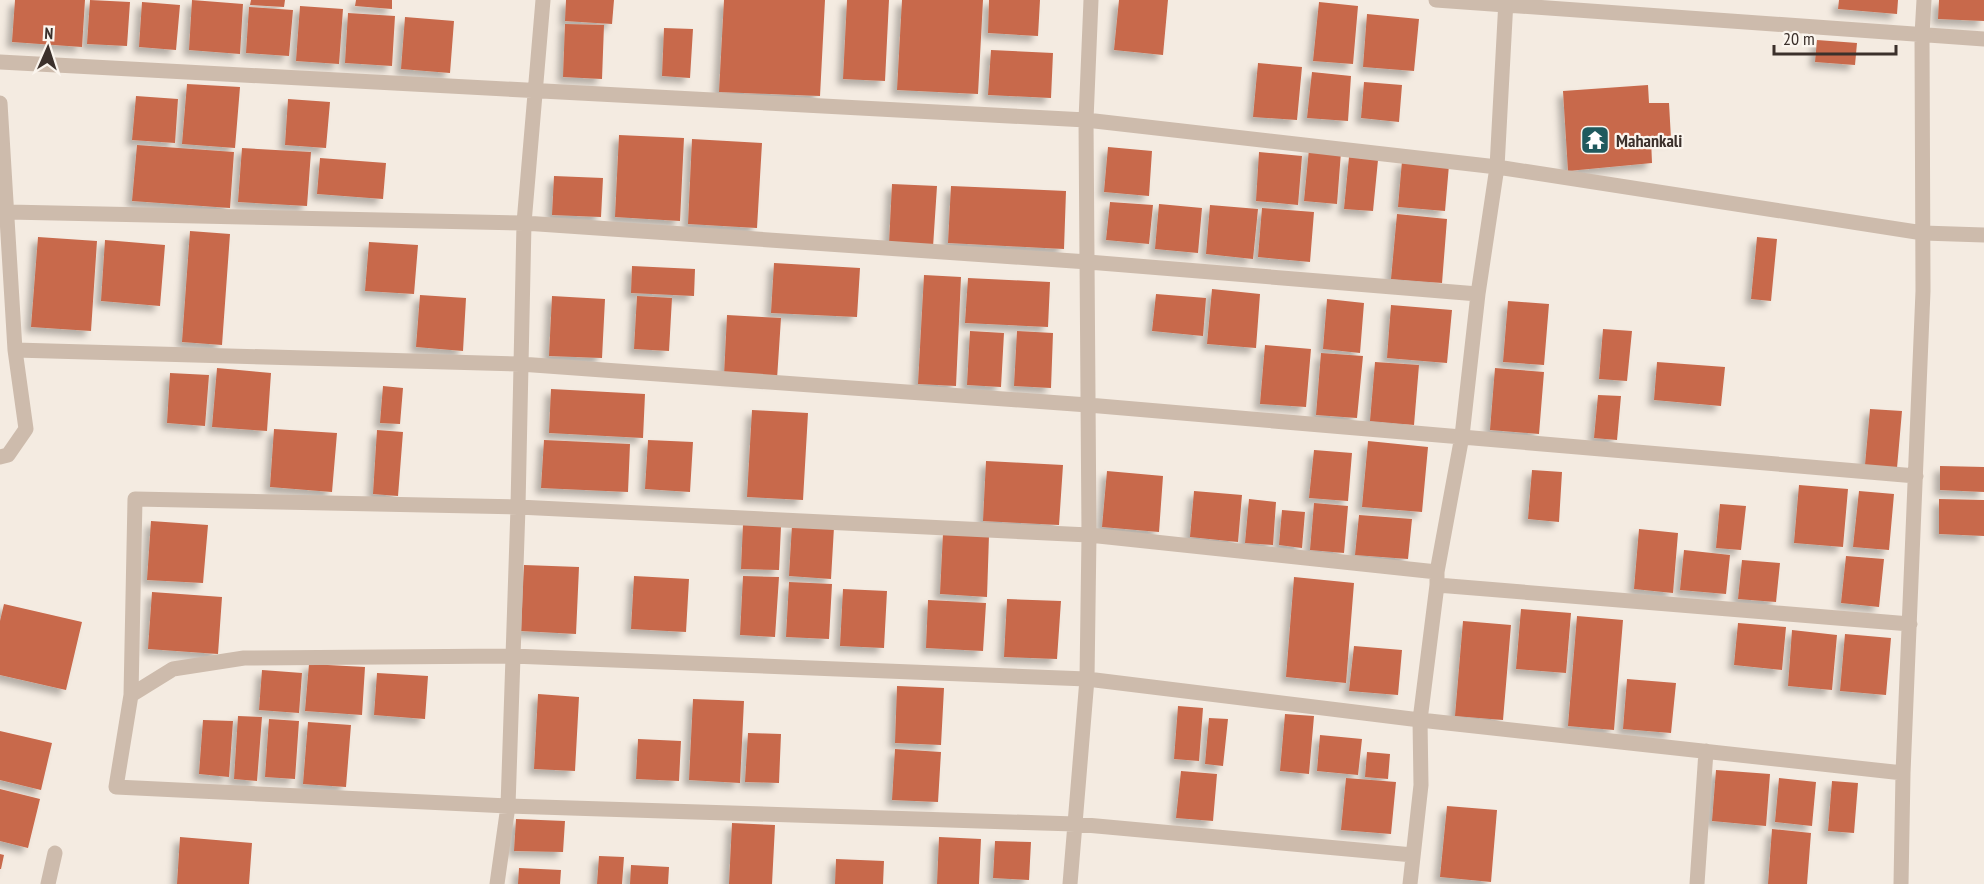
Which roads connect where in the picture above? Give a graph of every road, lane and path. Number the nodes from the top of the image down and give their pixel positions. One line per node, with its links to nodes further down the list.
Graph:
1 (543, 0): 9 (street)
2 (1091, 0): 11 (street)
3 (1436, 0): 5 (street)
4 (1924, 0): 6 (street)
5 (1506, 3): 6 (street); 12 (street)
6 (1922, 35): 7 (street); 15 (street)
7 (1984, 39)
8 (0, 62): 9 (street)
9 (536, 91): 11 (street); 14 (street)
10 (0, 103): 13 (street)
11 (1086, 120): 12 (street); 17 (street)
12 (1497, 167): 15 (street); 18 (street)
13 (8, 212): 14 (street); 19 (street)
14 (524, 223): 17 (street); 20 (street)
15 (1923, 233): 16 (street); 24 (street)
16 (1984, 235)
17 (1088, 262): 18 (street); 21 (street)
18 (1478, 294): 22 (street)
19 (15, 351): 20 (street); 23 (street)
20 (520, 364): 21 (street); 25 (street)
21 (1088, 405): 22 (street); 26 (street)
22 (1462, 436): 24 (street); 27 (street)
23 (0, 457)
24 (1916, 476): 28 (street)
25 (518, 507): 26 (street); 29 (street); 31 (street)
26 (1089, 535): 27 (street); 30 (street)
27 (1437, 578): 28 (street); 32 (street)
28 (1910, 624): 34 (street)
29 (512, 656): 30 (street); 31 (street); 35 (street)
30 (1087, 679): 32 (street); 36 (street)
31 (131, 695): 35 (street)
32 (1420, 720): 33 (street); 38 (street)
33 (1707, 751): 34 (street); 43 (street)
34 (1903, 773): 44 (street)
35 (508, 806): 36 (street); 40 (street)
36 (1075, 824): 38 (street); 41 (street)
37 (55, 853): 39 (street)
38 (1413, 855): 42 (street)
39 (48, 884)
40 (497, 884)
41 (1070, 884)
42 (1410, 884)
43 (1697, 884)
44 (1901, 884)

